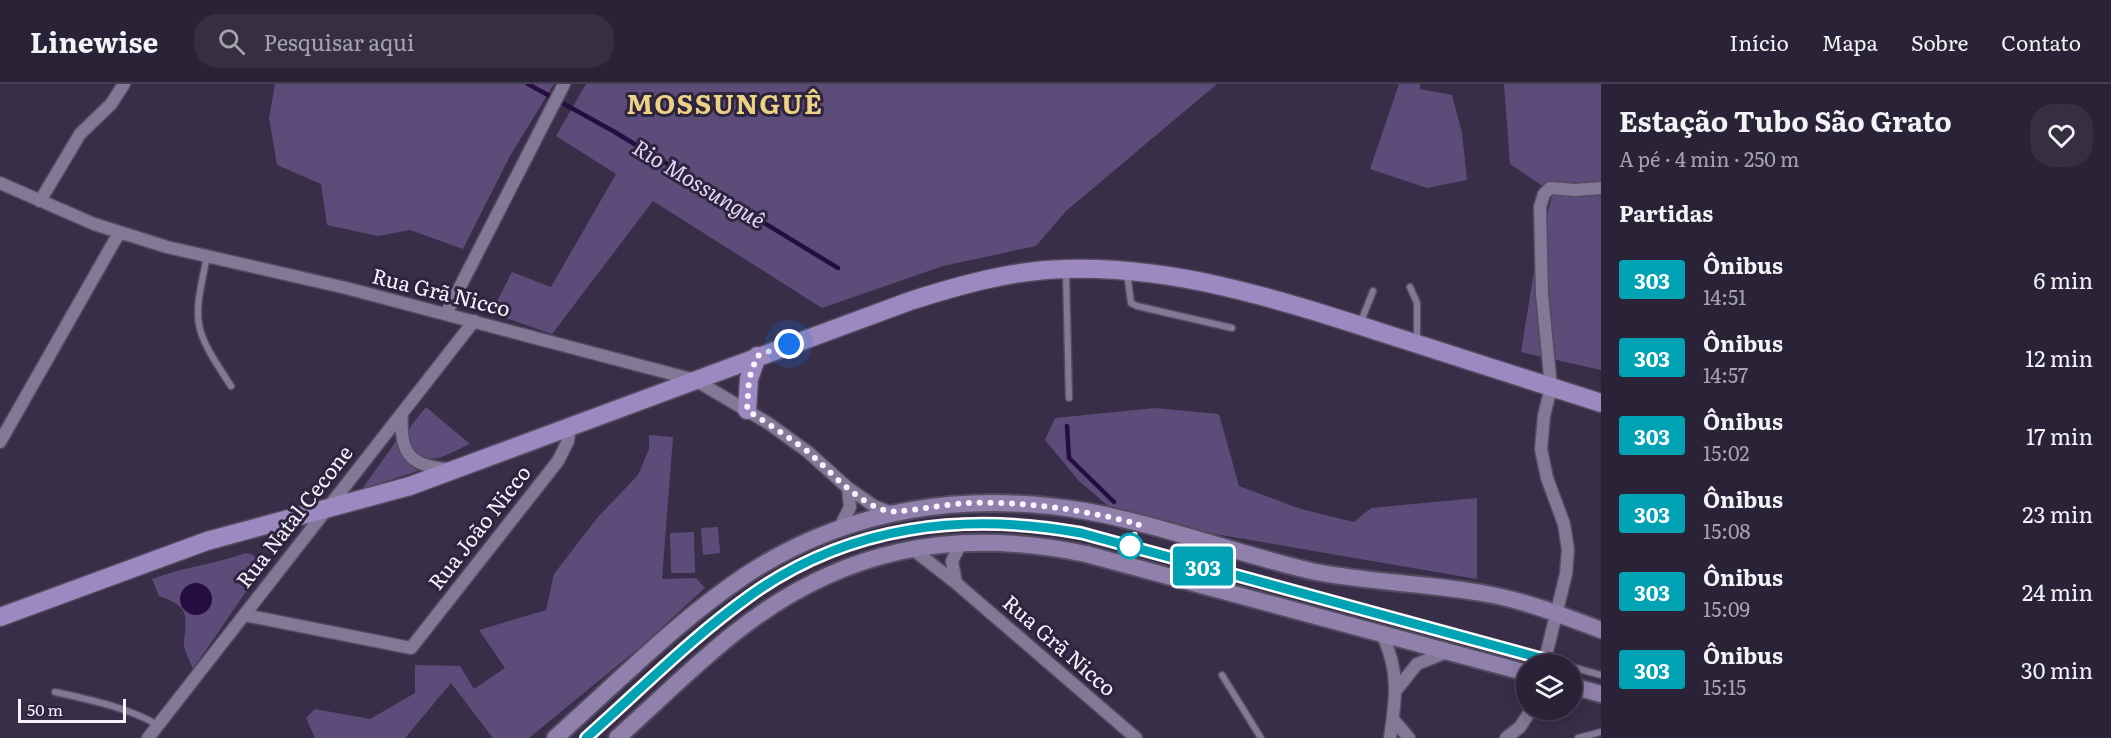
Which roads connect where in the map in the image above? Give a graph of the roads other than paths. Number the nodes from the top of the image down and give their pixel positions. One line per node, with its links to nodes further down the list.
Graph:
1 (124, 84): 5 (street)
2 (563, 88): 12 (street)
3 (0, 183): 5 (street, Rua Grã Nicco)
4 (1601, 188): 20 (street)
5 (40, 201): 6 (street, Rua Grã Nicco)
6 (119, 233): 7 (street, Rua Grã Nicco); 26 (street)
7 (207, 257): 12 (street, Rua Grã Nicco); 19 (lane)
8 (1066, 269): 9 (main road); 17 (main road); 21 (lane)
9 (1127, 270): 14 (main road); 15 (lane)
10 (1410, 287): 16 (lane)
11 (1373, 291): 14 (lane)
12 (446, 314): 13 (street, Rua Grã Nicco)
13 (474, 321): 18 (street, Rua Grã Nicco); 24 (street, Rua Natal Cecone)
14 (1359, 326): 16 (main road)
15 (1232, 328)
16 (1418, 344): 20 (main road)
17 (757, 356): 18 (main road); 23 (main road)
18 (695, 380): 23 (street, Rua Grã Nicco); 25 (main road)
19 (231, 386)
20 (1551, 387): 22 (main road); 35 (street)
21 (1070, 398)
22 (1601, 403)
23 (747, 410): 28 (street, Rua Grã Nicco)
24 (402, 413): 27 (street); 29 (street, Rua Natal Cecone)
25 (570, 427): 27 (main road); 36 (street, Rua João Nicco)
26 (0, 442)
27 (457, 470): 29 (main road)
28 (848, 488): 30 (street, Rua Grã Nicco); 31 (street)
29 (325, 511): 36 (street, Rua Natal Cecone); 37 (main road)
30 (890, 512): 31 (street); 35 (street)
31 (840, 527): 57 (street)
32 (962, 542): 33 (street); 34 (street); 39 (street)
33 (911, 548): 34 (street, Rua Grã Nicco); 59 (street)
34 (956, 583): 60 (street, Rua Grã Nicco)
35 (1557, 614): 38 (street); 42 (street, bridge)
36 (244, 615): 53 (street, Rua Natal Cecone)
37 (0, 617)
38 (1601, 630)
39 (1382, 634): 40 (street); 47 (street)
40 (1447, 651): 44 (street); 47 (street)
41 (1525, 654): 58 (lane)
42 (1546, 654)
43 (1582, 670): 46 (lane)
44 (1516, 671)
45 (1222, 675): 61 (lane)
46 (1601, 675)
47 (1397, 689): 51 (street)
48 (1582, 689): 50 (street)
49 (55, 692): 53 (lane)
50 (1601, 694)
51 (1393, 719): 62 (street); 63 (street)
52 (1525, 720): 55 (street)
53 (158, 725): 56 (street, Rua Natal Cecone)
54 (1601, 732): 64 (lane)
55 (1513, 737)
56 (148, 738)
57 (555, 738)
58 (586, 738)
59 (617, 738)
60 (1136, 738)
61 (1261, 738)
62 (1390, 738)
63 (1409, 738)
64 (1578, 738)

